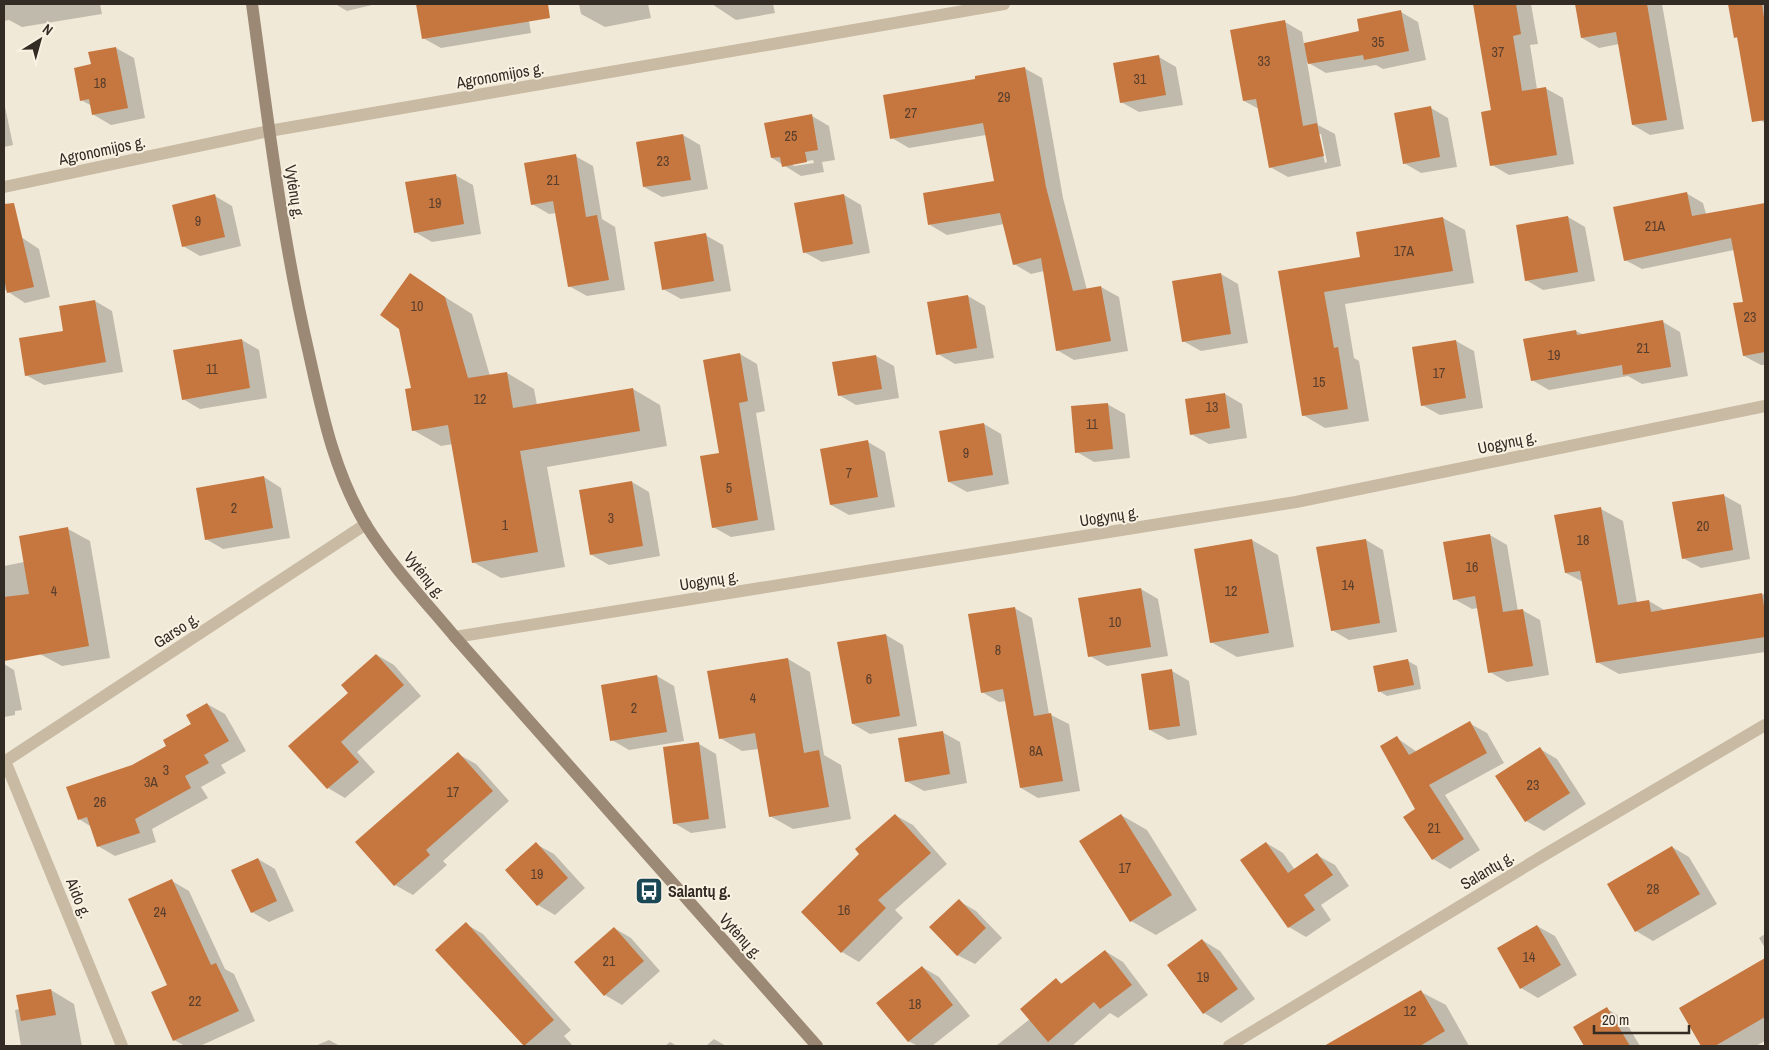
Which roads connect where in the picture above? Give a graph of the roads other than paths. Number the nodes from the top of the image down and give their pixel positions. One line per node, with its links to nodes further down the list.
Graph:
1 (252, 4): 3 (main road, Vytėnų g.)
2 (1004, 4): 3 (street, Agronomijos g.)
3 (269, 131): 4 (street, Agronomijos g.); 6 (main road, Vytėnų g.)
4 (4, 187)
5 (1765, 406): 7 (street, Uogynų g.)
6 (366, 524): 7 (main road, Vytėnų g.); 9 (street, Garso g.)
7 (455, 637): 11 (main road, Vytėnų g.)
8 (1765, 726): 12 (street, Salantų g.)
9 (4, 761): 10 (street, Aido g.)
10 (122, 1046)
11 (816, 1046)
12 (1229, 1046)

